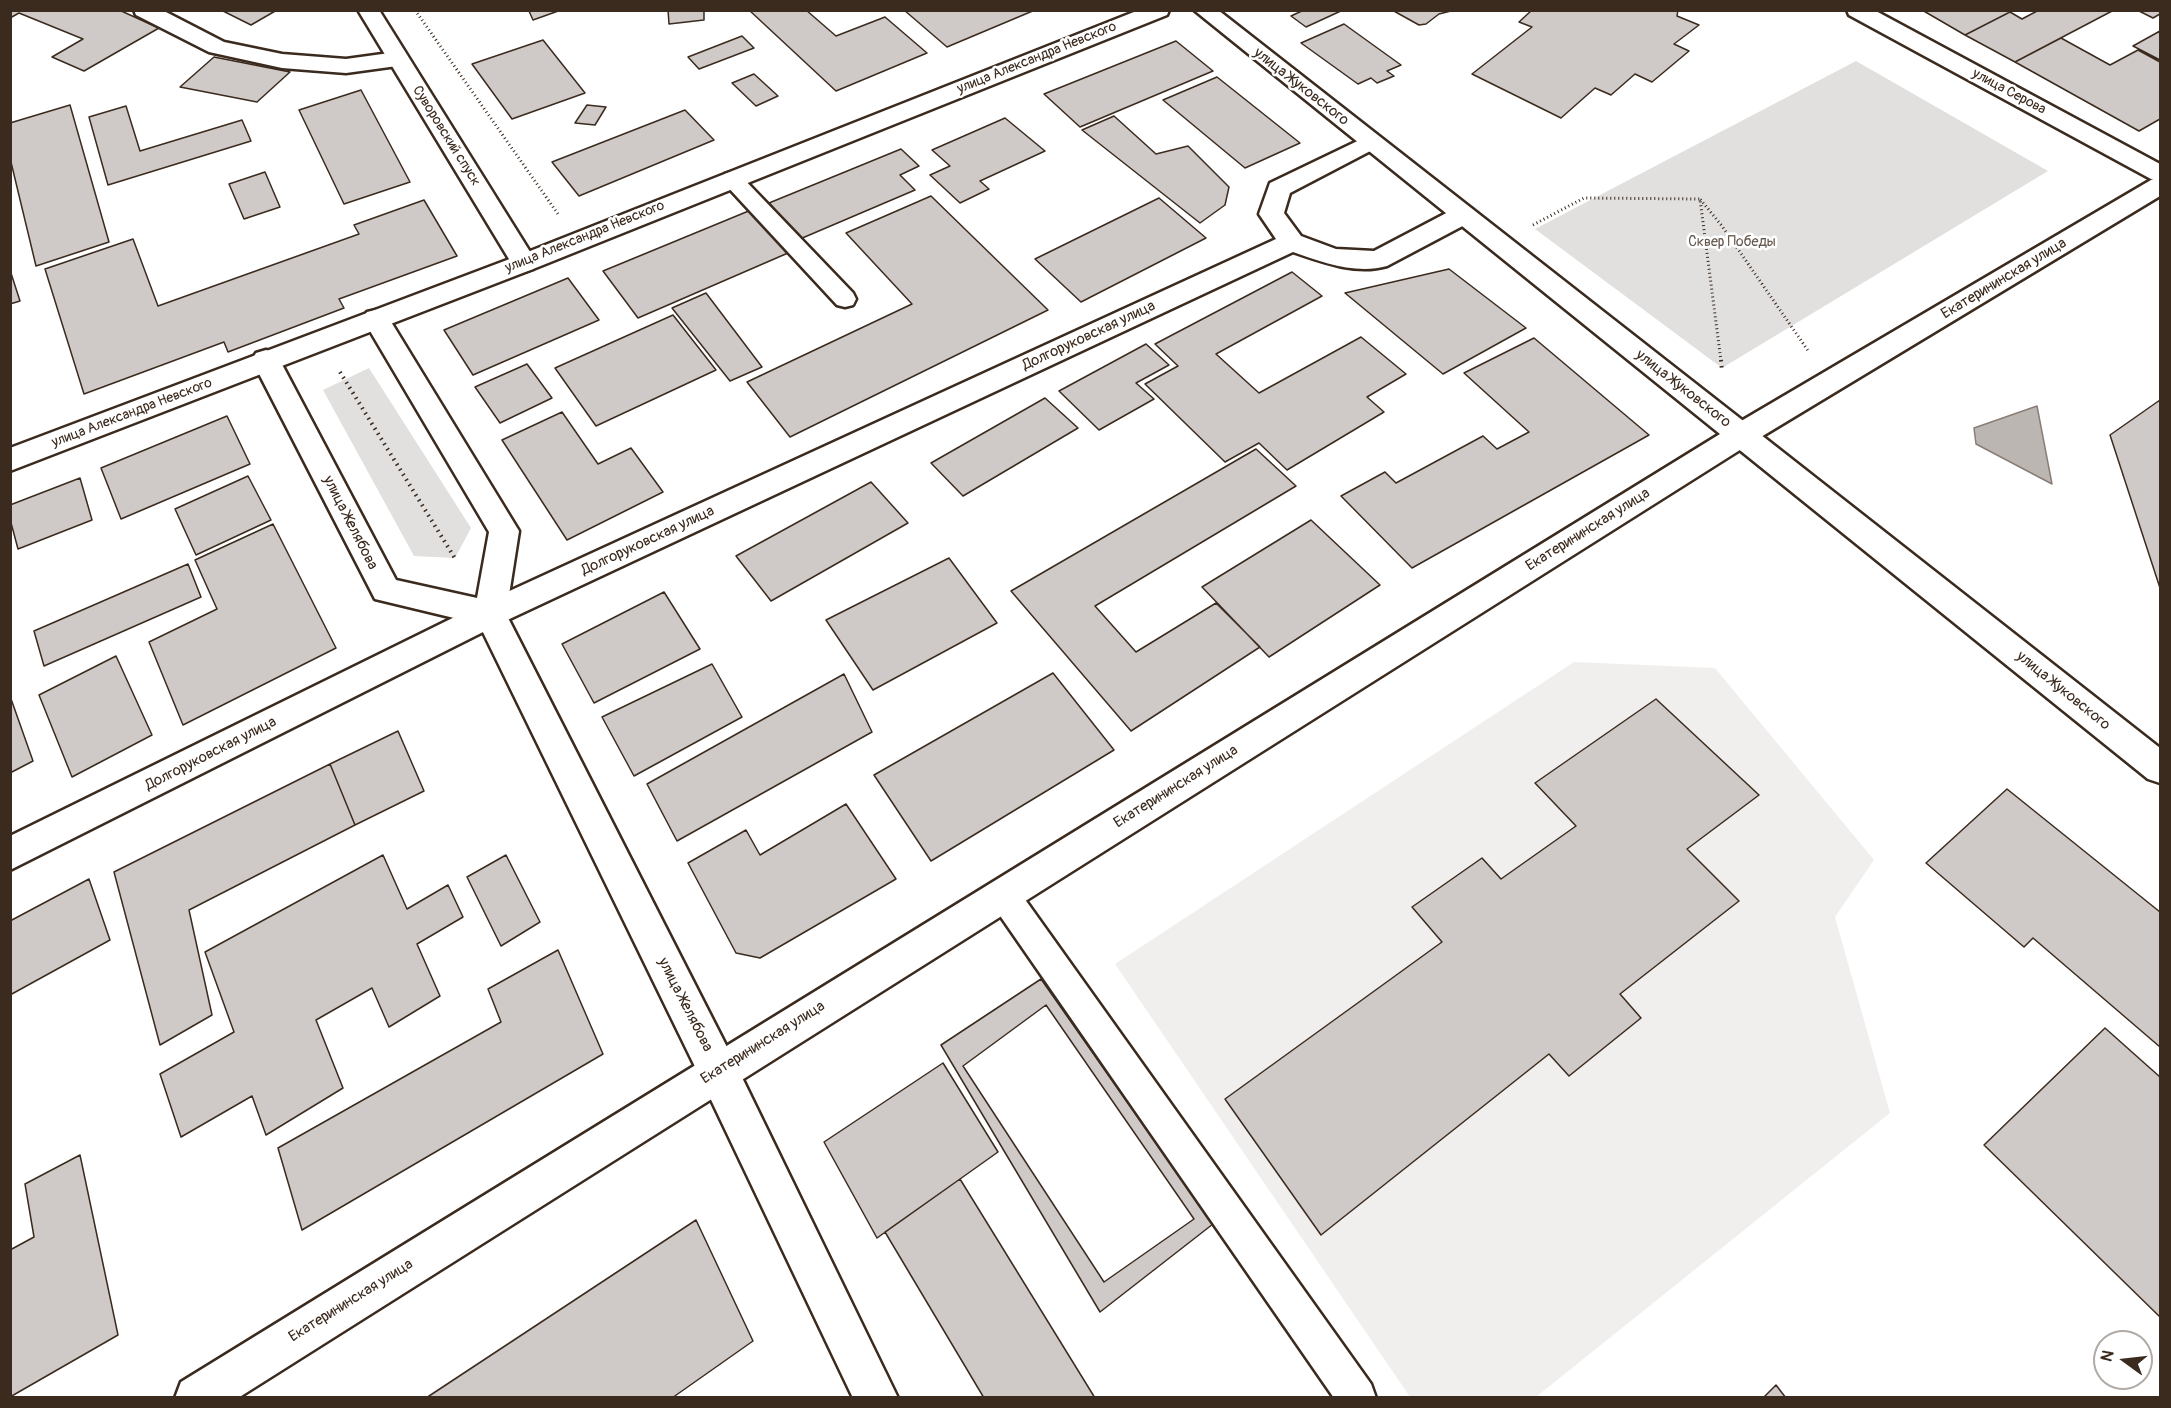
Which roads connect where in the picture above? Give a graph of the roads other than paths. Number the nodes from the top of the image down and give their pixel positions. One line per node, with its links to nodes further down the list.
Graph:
1 (144, 10): 6 (main road)
2 (368, 10): 6 (main road, Суворовский спуск)
3 (1159, 10): 9 (main road, улица Александра Невского)
4 (1204, 10): 7 (main road, улица Жуковского)
5 (1857, 10): 8 (main road, улица Серова)
6 (397, 59): 13 (main road, Суворовский спуск)
7 (1370, 142): 11 (main road, улица Жуковского); 12 (main road)
8 (2160, 174)
9 (732, 179): 13 (main road, улица Александра Невского); 14 (lane)
10 (2160, 186): 17 (main road, Екатерининская улица)
11 (1463, 216): 12 (main road); 17 (main road, улица Жуковского)
12 (1292, 242): 19 (main road, Долгоруковская улица)
13 (524, 263): 15 (main road, улица Александра Невского)
14 (845, 299)
15 (376, 319): 16 (main road, улица Александра Невского); 19 (main road)
16 (266, 360): 18 (main road, улица Александра Невского); 19 (main road, улица Желябова)
17 (1741, 435): 20 (main road, улица Жуковского); 22 (main road, Екатерининская улица)
18 (10, 460)
19 (490, 614): 21 (main road, Долгоруковская улица); 23 (main road, улица Желябова)
20 (2160, 768)
21 (10, 854)
22 (1003, 894): 23 (main road, Екатерининская улица); 26 (lane)
23 (718, 1071): 24 (main road, Екатерининская улица); 25 (main road, улица Желябова)
24 (197, 1398)
25 (876, 1398)
26 (1357, 1398)

